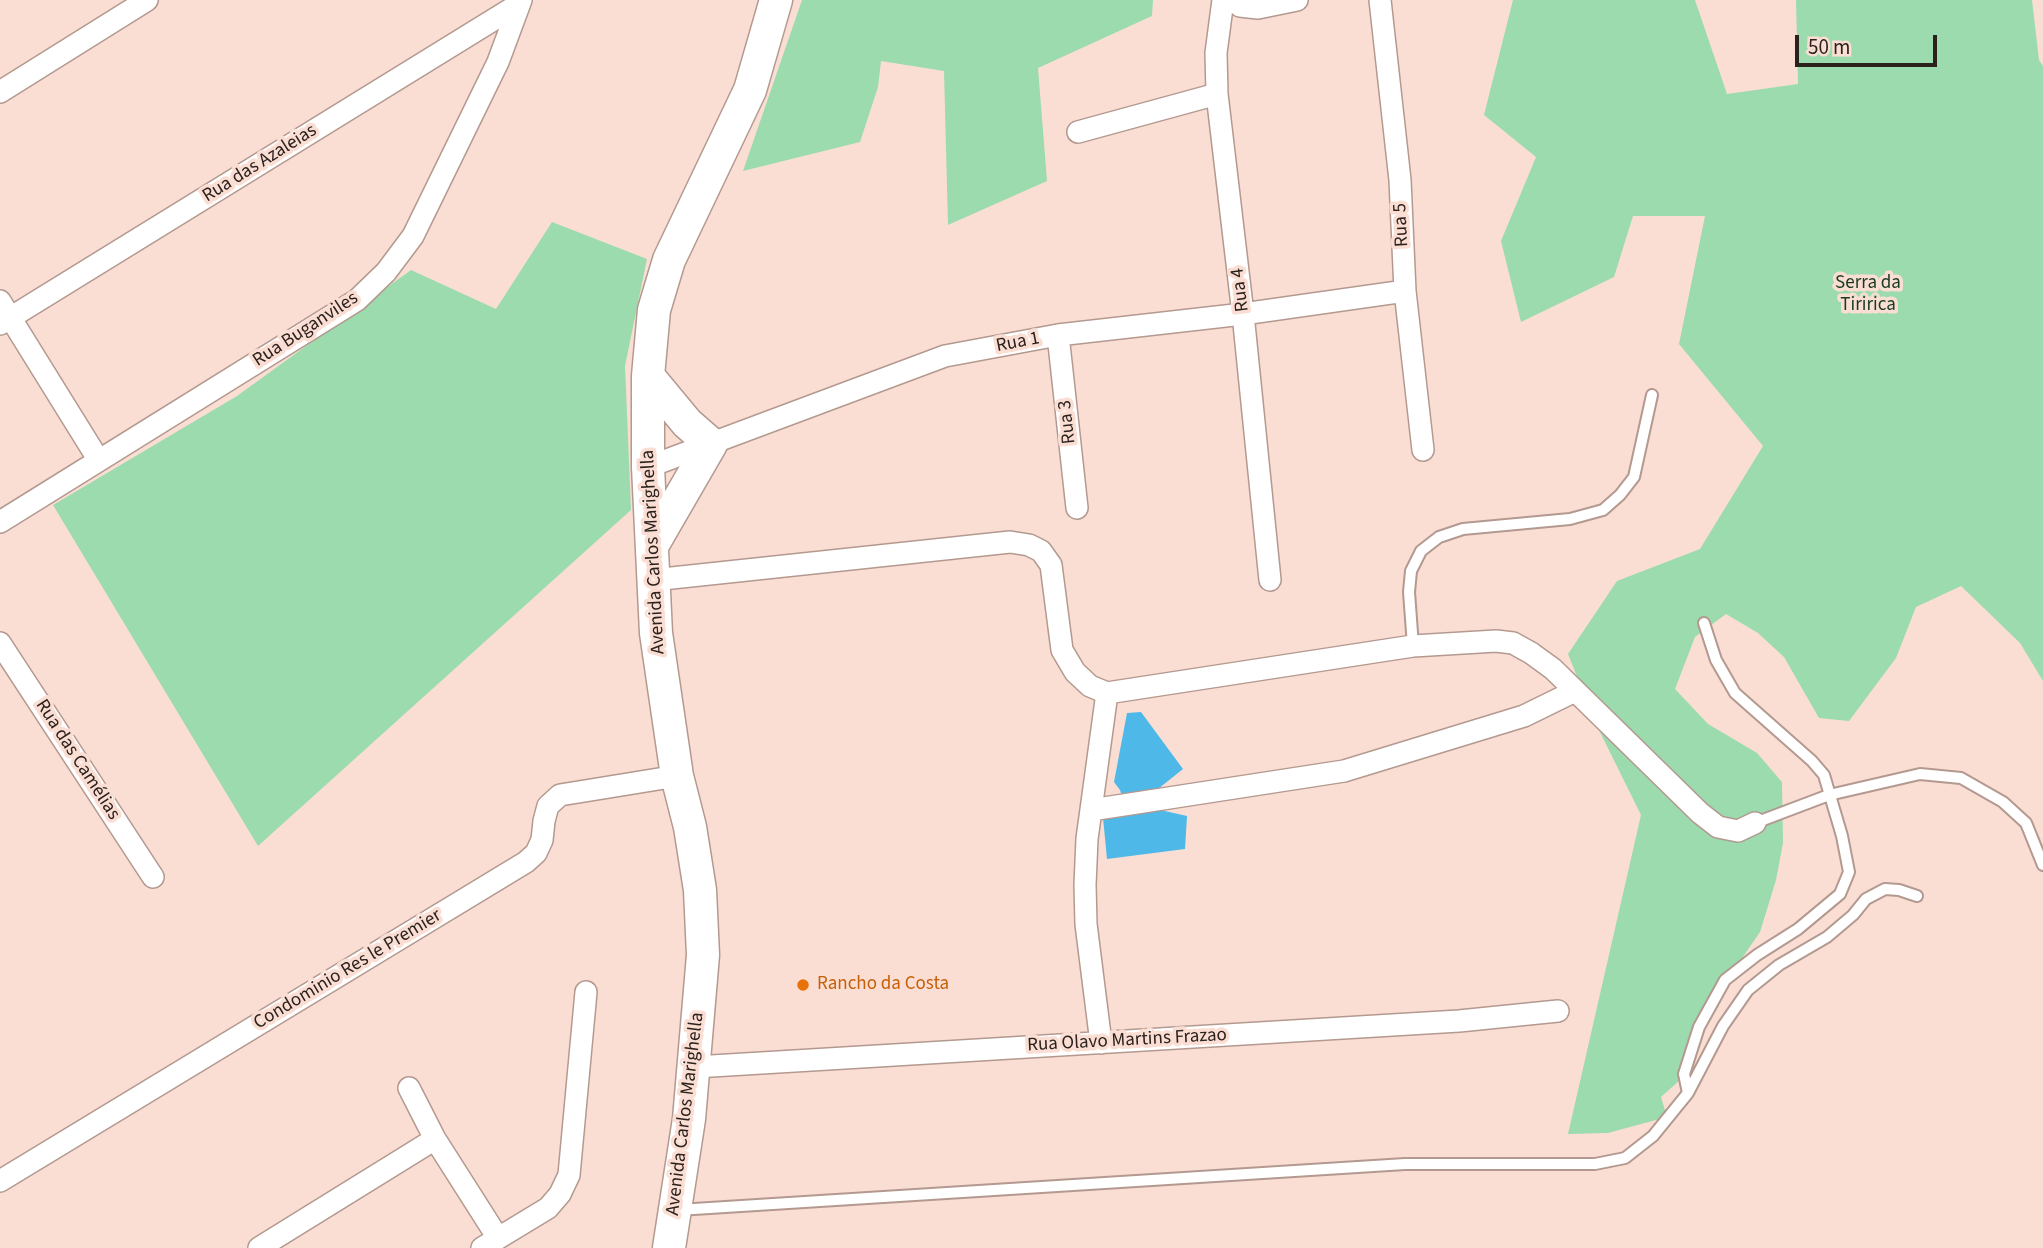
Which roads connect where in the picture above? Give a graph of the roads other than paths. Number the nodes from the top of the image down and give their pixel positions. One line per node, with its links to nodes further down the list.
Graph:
1 (147, 0): 8 (street)
2 (776, 0): 15 (main road, Avenida Carlos Marighella)
3 (1223, 0): 9 (street, Rua 4)
4 (1233, 0): 5 (street)
5 (1297, 0)
6 (1380, 0): 11 (street, Rua 5)
7 (520, 2): 12 (street, Rua das Azaleias); 19 (street, Rua Buganviles)
8 (0, 92)
9 (1217, 94): 10 (street); 13 (street, Rua 4)
10 (1078, 132)
11 (1405, 291): 13 (street, Rua 1); 18 (street, Rua 5)
12 (3, 314): 19 (street)
13 (1243, 314): 14 (street, Rua 1); 25 (street, Rua 4)
14 (1058, 335): 17 (street, Rua 1); 21 (street, Rua 3)
15 (648, 376): 17 (main road); 20 (main road, Avenida Carlos Marighella)
16 (1652, 395): 28 (lane)
17 (711, 444): 20 (street, Rua 1); 23 (main road)
18 (1423, 450)
19 (98, 459): 22 (street, Rua Buganviles)
20 (648, 467): 23 (main road, Avenida Carlos Marighella)
21 (1077, 508)
22 (0, 522)
23 (652, 547): 24 (main road, Avenida Carlos Marighella)
24 (653, 580): 30 (street); 31 (main road, Avenida Carlos Marighella)
25 (1270, 580)
26 (1704, 623): 32 (lane)
27 (0, 643): 36 (street, Rua das Camélias)
28 (1413, 646): 29 (street); 30 (street)
29 (1575, 691): 33 (street); 34 (street)
30 (1107, 693): 33 (street)
31 (677, 776): 41 (main road, Avenida Carlos Marighella); 45 (street, Condominio Res le Premier)
32 (1829, 794): 34 (lane); 35 (lane); 43 (lane)
33 (1091, 810): 40 (street)
34 (1755, 823)
35 (2043, 865)
36 (153, 877)
37 (1917, 896): 43 (lane)
38 (586, 992): 47 (street)
39 (1558, 1011): 40 (street, Rua Olavo Martins Frazao)
40 (1101, 1042): 41 (street, Rua Olavo Martins Frazao)
41 (695, 1067): 46 (main road, Avenida Carlos Marighella)
42 (409, 1088): 44 (street)
43 (1688, 1093): 46 (lane)
44 (435, 1139): 47 (street); 48 (street)
45 (0, 1181)
46 (675, 1210): 49 (main road, Avenida Carlos Marighella)
47 (490, 1243)
48 (259, 1248)
49 (669, 1248)

